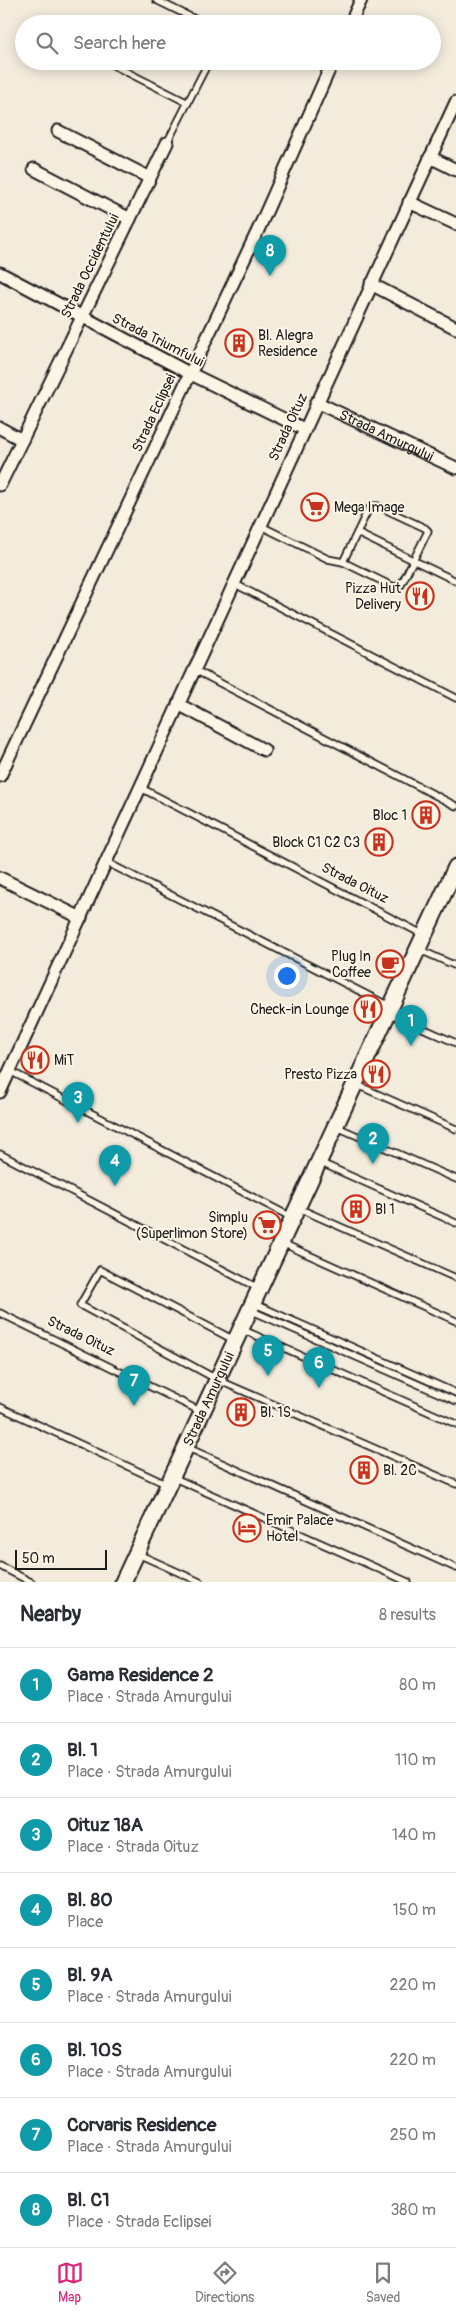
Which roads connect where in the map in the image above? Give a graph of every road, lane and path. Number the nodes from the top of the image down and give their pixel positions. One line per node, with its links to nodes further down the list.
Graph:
1 (156, 0): 3 (lane)
2 (361, 0): 4 (street)
3 (187, 15)
4 (354, 15)
5 (123, 70): 9 (lane)
6 (204, 70): 9 (lane, Strada Occidentului)
7 (329, 70): 23 (street, Strada Eclipsei)
8 (456, 102): 12 (street, Strada Oituz)
9 (188, 103): 11 (lane, Strada Occidentului)
10 (58, 131): 15 (street)
11 (167, 143): 15 (street, Strada Occidentului)
12 (430, 157): 14 (street); 16 (street, Strada Oituz)
13 (34, 169): 17 (street)
14 (456, 170)
15 (150, 178): 17 (street, Strada Occidentului)
16 (409, 202): 18 (street); 20 (street, Strada Oituz)
17 (130, 219): 21 (street, Strada Occidentului)
18 (456, 224)
19 (0, 273): 21 (street, Strada Triumfului)
20 (371, 284): 22 (street); 24 (street, Strada Oituz)
21 (82, 317): 23 (street, Strada Triumfului); 27 (street, Strada Occidentului)
22 (456, 328)
23 (189, 373): 26 (street, Strada Triumfului); 40 (street, Strada Eclipsei)
24 (316, 402): 26 (street, Strada Oituz); 28 (street, Strada Amurgului)
25 (0, 428): 27 (street)
26 (304, 429): 30 (street, Strada Oituz)
27 (22, 440): 29 (street, Strada Occidentului)
28 (456, 468)
29 (0, 485)
30 (260, 526): 33 (lane); 35 (street, Strada Oituz)
31 (358, 533): 32 (lane); 32 (lane); 33 (lane)
32 (415, 561): 33 (lane); 34 (lane)
33 (343, 562)
34 (456, 581)
35 (233, 583): 36 (street, Strada Oituz); 37 (lane)
36 (193, 670): 38 (street, Strada Oituz); 42 (lane)
37 (456, 698)
38 (178, 704): 39 (street); 41 (street, Strada Oituz)
39 (264, 750)
40 (0, 776)
41 (139, 788): 43 (street, Strada Oituz); 47 (lane, Strada Oituz)
42 (456, 806)
43 (106, 862): 46 (street, Strada Oituz); 50 (lane)
44 (454, 875): 47 (street, Strada Amurgului)
45 (0, 878): 46 (street)
46 (81, 918): 52 (street, Strada Oituz)
47 (425, 935): 48 (street, Strada Amurgului)
48 (418, 949): 49 (lane); 50 (street, Strada Amurgului)
49 (456, 966)
50 (390, 1010): 51 (lane); 53 (street, Strada Amurgului)
51 (456, 1043)
52 (10, 1071): 54 (street, Strada Oituz); 60 (lane)
53 (355, 1084): 55 (street, Strada Amurgului); 56 (lane)
54 (0, 1092)
55 (336, 1126): 58 (street, Strada Amurgului); 59 (lane)
56 (456, 1128)
57 (0, 1154): 64 (lane)
58 (319, 1162): 60 (street, Strada Amurgului); 61 (lane)
59 (456, 1180)
60 (295, 1213): 62 (street, Strada Amurgului); 63 (lane)
61 (456, 1223)
62 (281, 1242): 64 (street, Strada Amurgului); 67 (lane)
63 (456, 1278)
64 (260, 1289): 65 (street, Strada Amurgului)
65 (252, 1306): 68 (street, Strada Amurgului); 70 (lane); 71 (lane)
66 (0, 1313): 73 (lane, Strada Oituz)
67 (456, 1321)
68 (238, 1335): 69 (street, Strada Amurgului); 69 (lane); 74 (lane)
69 (218, 1380): 73 (street, Strada Amurgului); 77 (lane)
70 (456, 1393)
71 (456, 1401)
72 (0, 1406): 76 (lane)
73 (202, 1412): 75 (street, Strada Amurgului)
74 (456, 1424)
75 (186, 1447): 76 (street, Strada Amurgului); 80 (lane)
76 (170, 1481): 78 (street, Strada Amurgului); 84 (lane)
77 (456, 1484)
78 (137, 1554): 82 (street, Strada Amurgului); 83 (lane)
79 (0, 1566): 81 (lane)
80 (456, 1568)
81 (30, 1582)
82 (123, 1582)
83 (200, 1582)
84 (408, 1582)

